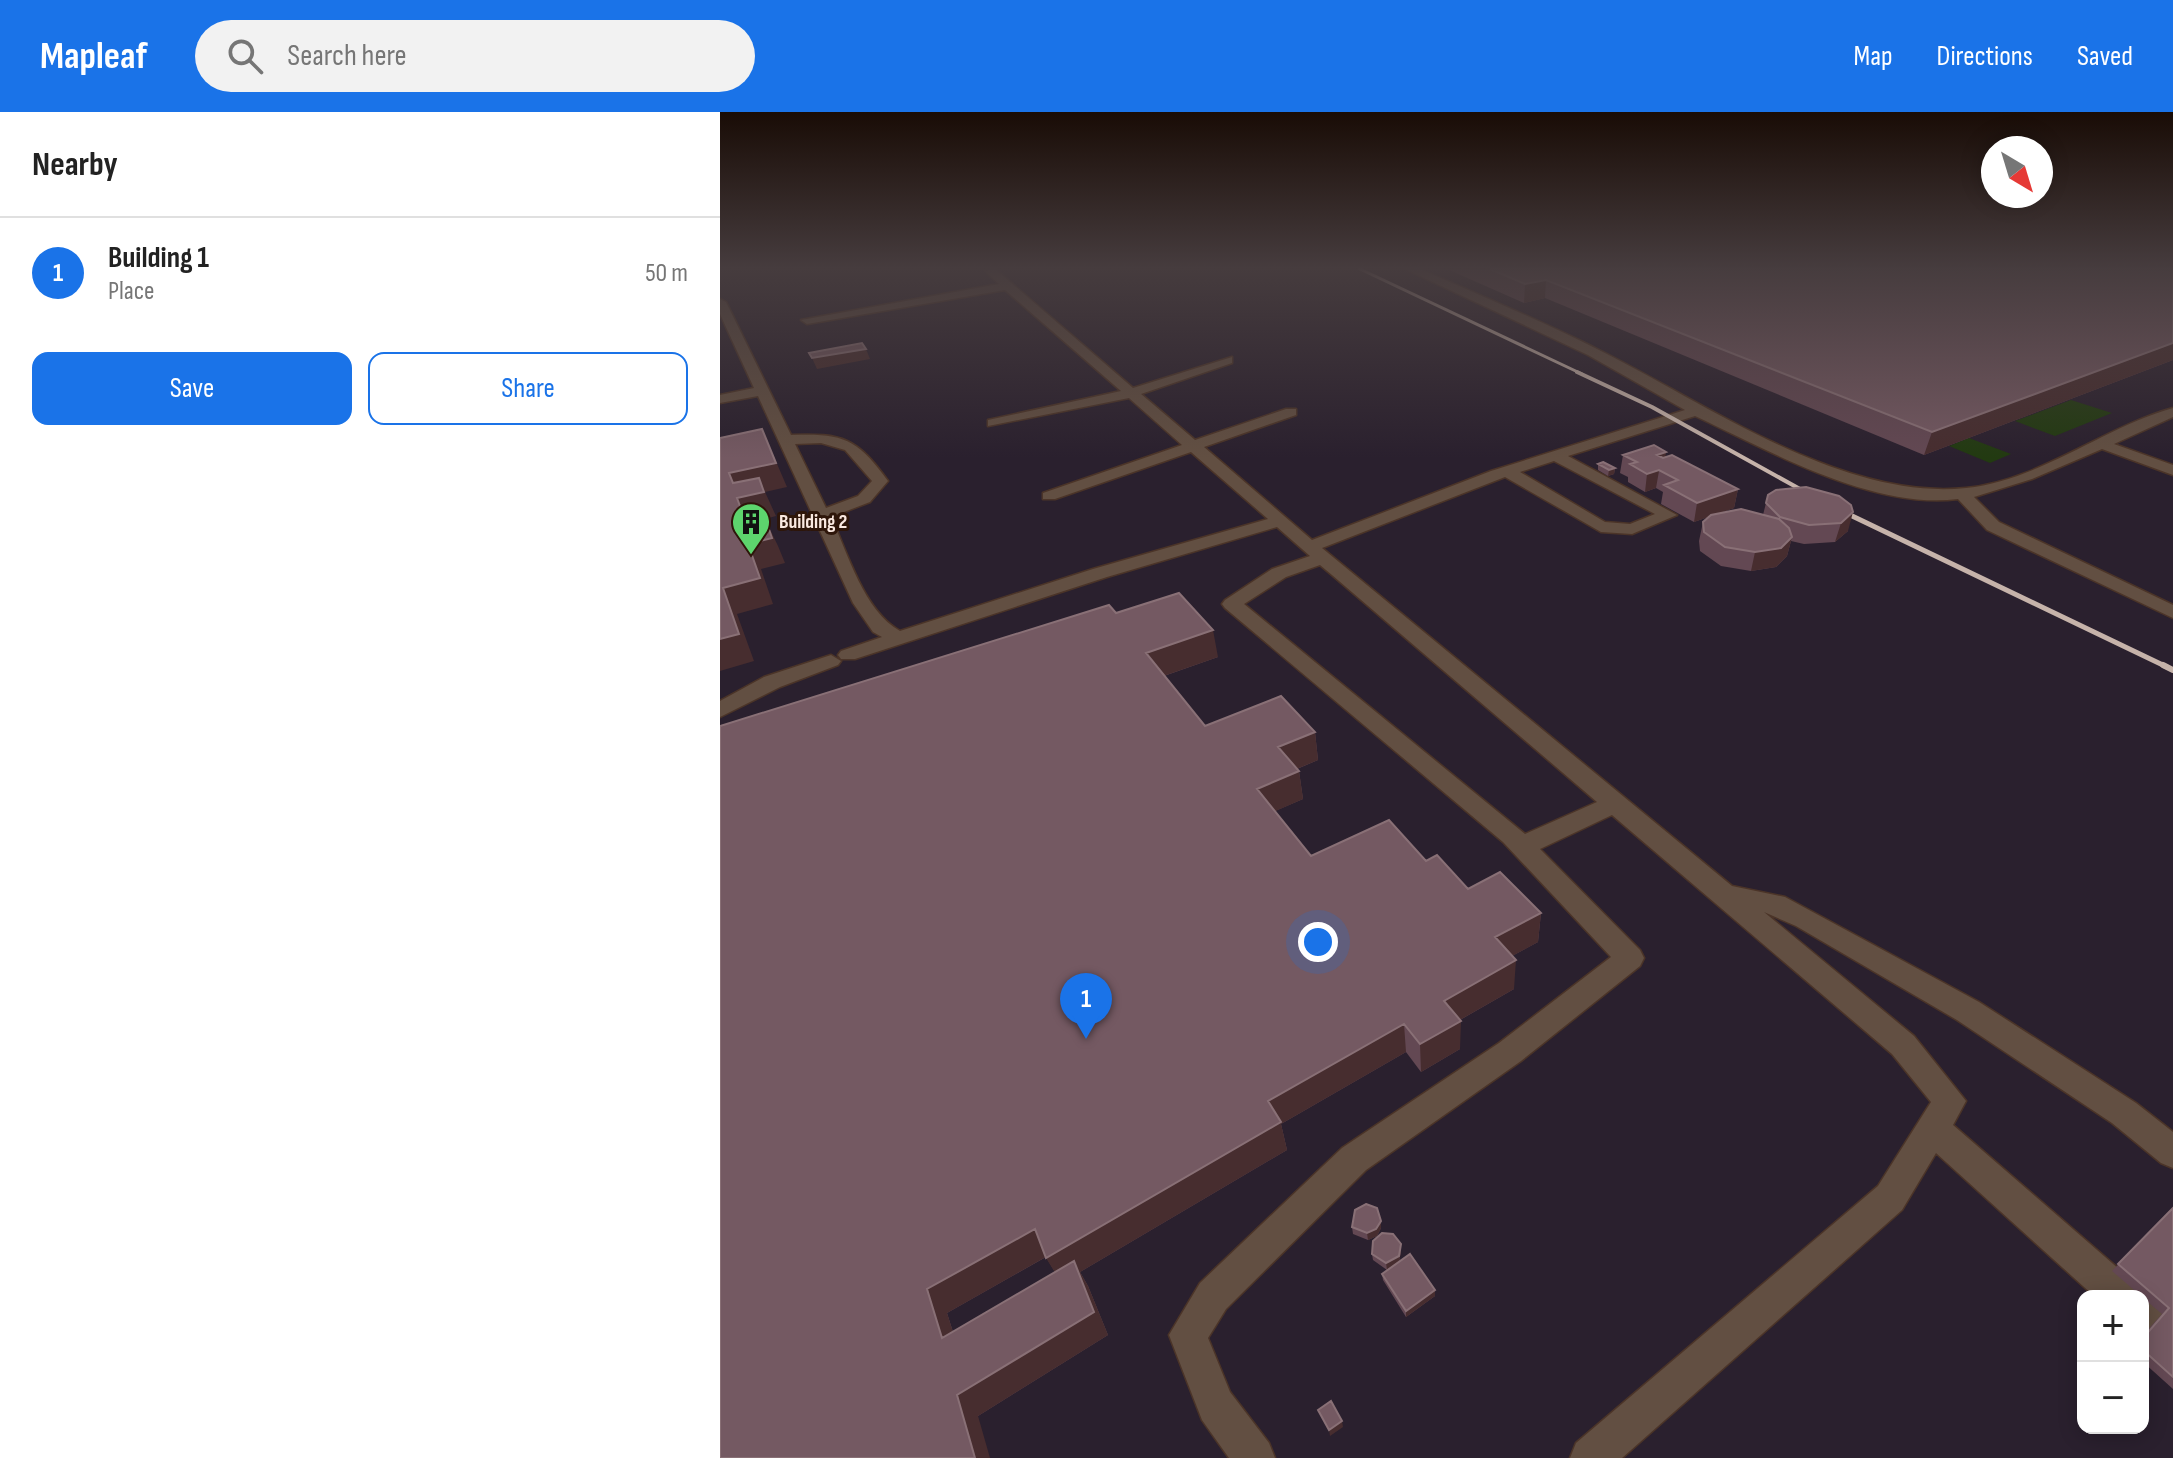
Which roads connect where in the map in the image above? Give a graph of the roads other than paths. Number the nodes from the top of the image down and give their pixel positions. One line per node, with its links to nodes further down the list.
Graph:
1 (734, 332): 5 (lane)
2 (1060, 332): 6 (lane)
3 (1547, 332): 8 (lane)
4 (1227, 360): 6 (lane)
5 (762, 391): 7 (lane); 12 (lane)
6 (1131, 393): 11 (lane); 14 (lane)
7 (720, 399)
8 (1696, 411): 15 (lane); 18 (lane)
9 (1291, 412): 14 (lane)
10 (2173, 412): 13 (lane)
11 (993, 423)
12 (787, 440): 20 (lane); 20 (lane)
13 (2098, 443): 16 (lane); 18 (lane)
14 (1192, 446): 19 (lane); 21 (lane)
15 (1556, 456): 17 (lane); 17 (lane)
16 (2173, 470)
17 (1507, 471): 22 (lane)
18 (1961, 493): 23 (lane)
19 (1049, 496)
20 (822, 515): 24 (lane)
21 (1280, 521): 22 (lane); 24 (lane)
22 (1316, 553): 26 (lane); 27 (lane)
23 (2173, 612)
24 (897, 638): 25 (lane)
25 (720, 710)
26 (1615, 804): 27 (lane); 28 (lane)
27 (1522, 846): 32 (lane)
28 (1722, 894): 29 (lane); 30 (lane)
29 (1933, 1129): 31 (lane); 33 (lane)
30 (2173, 1152)
31 (2115, 1290)
32 (1254, 1458)
33 (1591, 1458)

